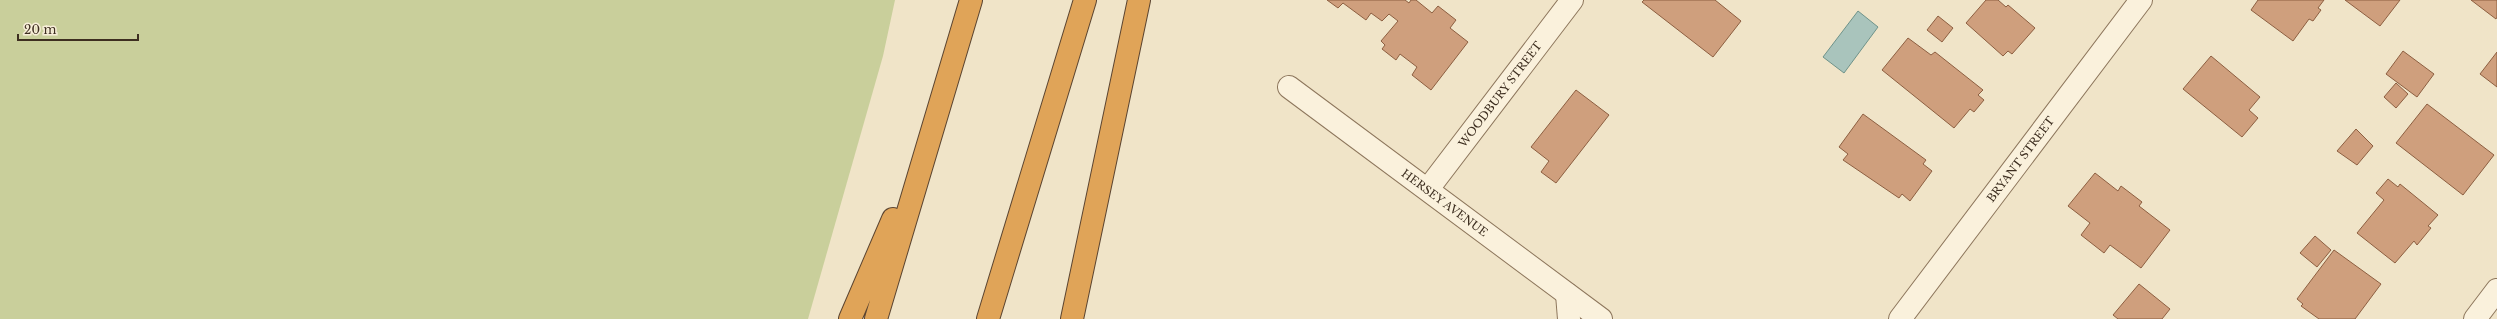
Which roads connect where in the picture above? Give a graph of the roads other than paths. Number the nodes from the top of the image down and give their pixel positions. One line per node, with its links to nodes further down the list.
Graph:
1 (971, 0): 7 (highway)
2 (1085, 0): 13 (highway)
3 (1140, 0): 14 (highway)
4 (1572, 0): 8 (street, WOODBURY STREET)
5 (2141, 0): 17 (street, BRYANT STREET)
6 (1289, 88): 8 (street, HERSEY AVENUE)
7 (934, 126): 11 (highway); 12 (highway)
8 (1428, 189): 10 (street, HERSEY AVENUE)
9 (2497, 290): 18 (street)
10 (1567, 294): 15 (street); 16 (street, HERSEY AVENUE)
11 (850, 319)
12 (876, 319)
13 (988, 319)
14 (1072, 319)
15 (1569, 319)
16 (1601, 319)
17 (1900, 319)
18 (2475, 319)

